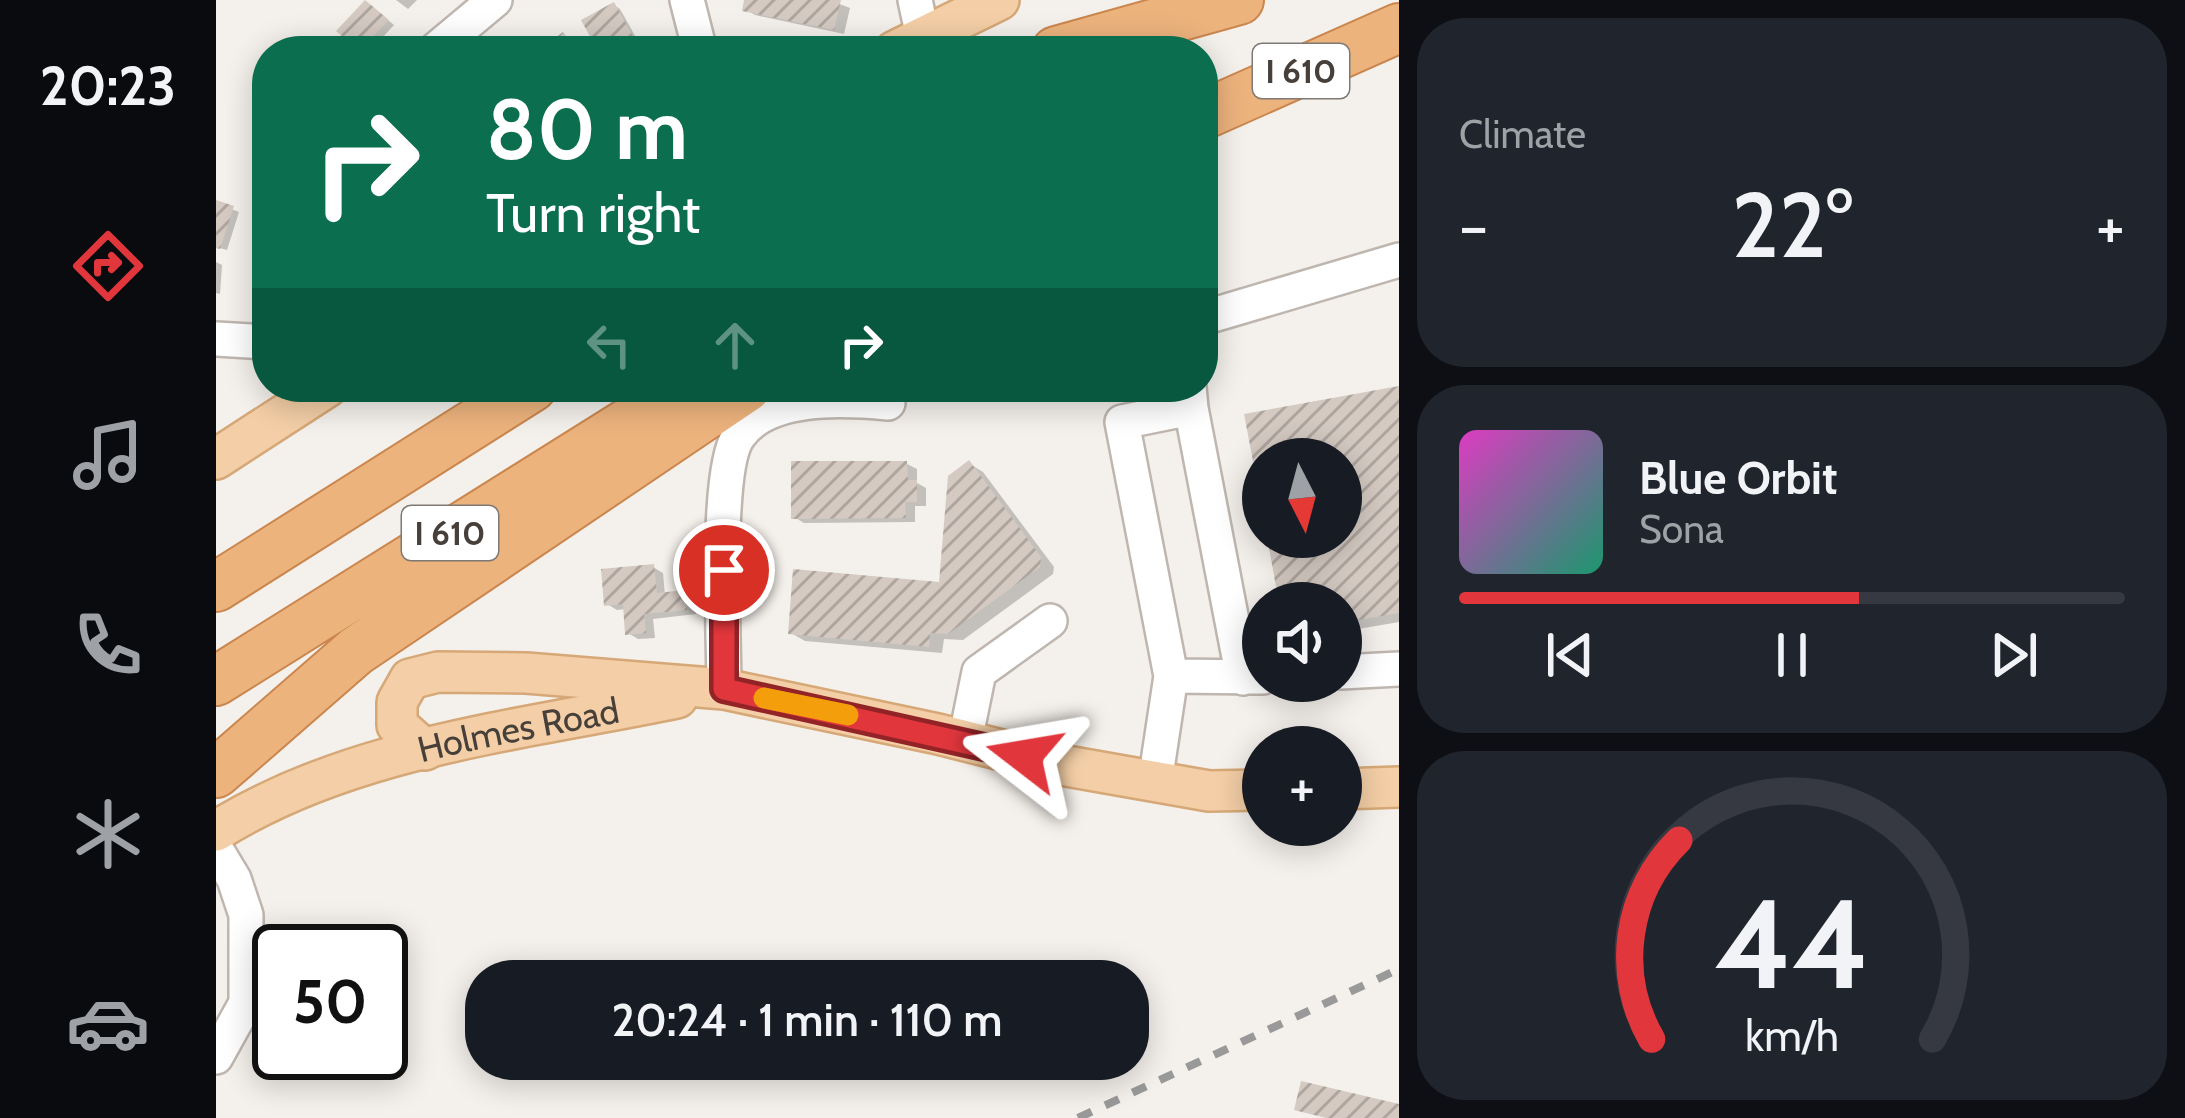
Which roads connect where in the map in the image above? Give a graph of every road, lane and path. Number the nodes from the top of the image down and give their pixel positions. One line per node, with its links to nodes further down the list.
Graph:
1 (495, 0): 8 (street)
2 (687, 0): 9 (street)
3 (999, 0): 7 (main road)
4 (1239, 0): 10 (highway)
5 (1256, 0): 11 (highway, I 610)
6 (1399, 28): 12 (highway, I 610)
7 (911, 30)
8 (452, 36)
9 (697, 36)
10 (1110, 36)
11 (1180, 36)
12 (1218, 108)
13 (1399, 260): 14 (street)
14 (1218, 314)
15 (216, 339): 16 (street)
16 (252, 341)
17 (304, 402): 26 (main road)
18 (508, 402): 27 (highway, I 610)
19 (661, 402): 34 (highway, I 610)
20 (725, 402): 38 (highway)
21 (813, 402): 35 (street)
22 (876, 402): 25 (street)
23 (1179, 402): 32 (street)
24 (1191, 402): 29 (street)
25 (888, 403)
26 (216, 459)
27 (216, 587)
28 (1050, 621): 36 (street)
29 (1242, 628)
30 (1399, 669): 31 (street)
31 (1362, 671)
32 (1172, 676): 33 (street); 39 (street)
33 (1242, 677)
34 (216, 681)
35 (724, 689): 36 (main road, Holmes Road); 37 (main road, Holmes Road); 37 (main road, Holmes Road)
36 (965, 741): 39 (main road, Holmes Road)
37 (425, 749): 43 (main road)
38 (216, 773)
39 (1155, 782): 42 (main road, Holmes Road)
40 (1399, 787): 41 (main road)
41 (1362, 788)
42 (1242, 790)
43 (216, 831)
44 (216, 850): 45 (street)
45 (216, 1057)

